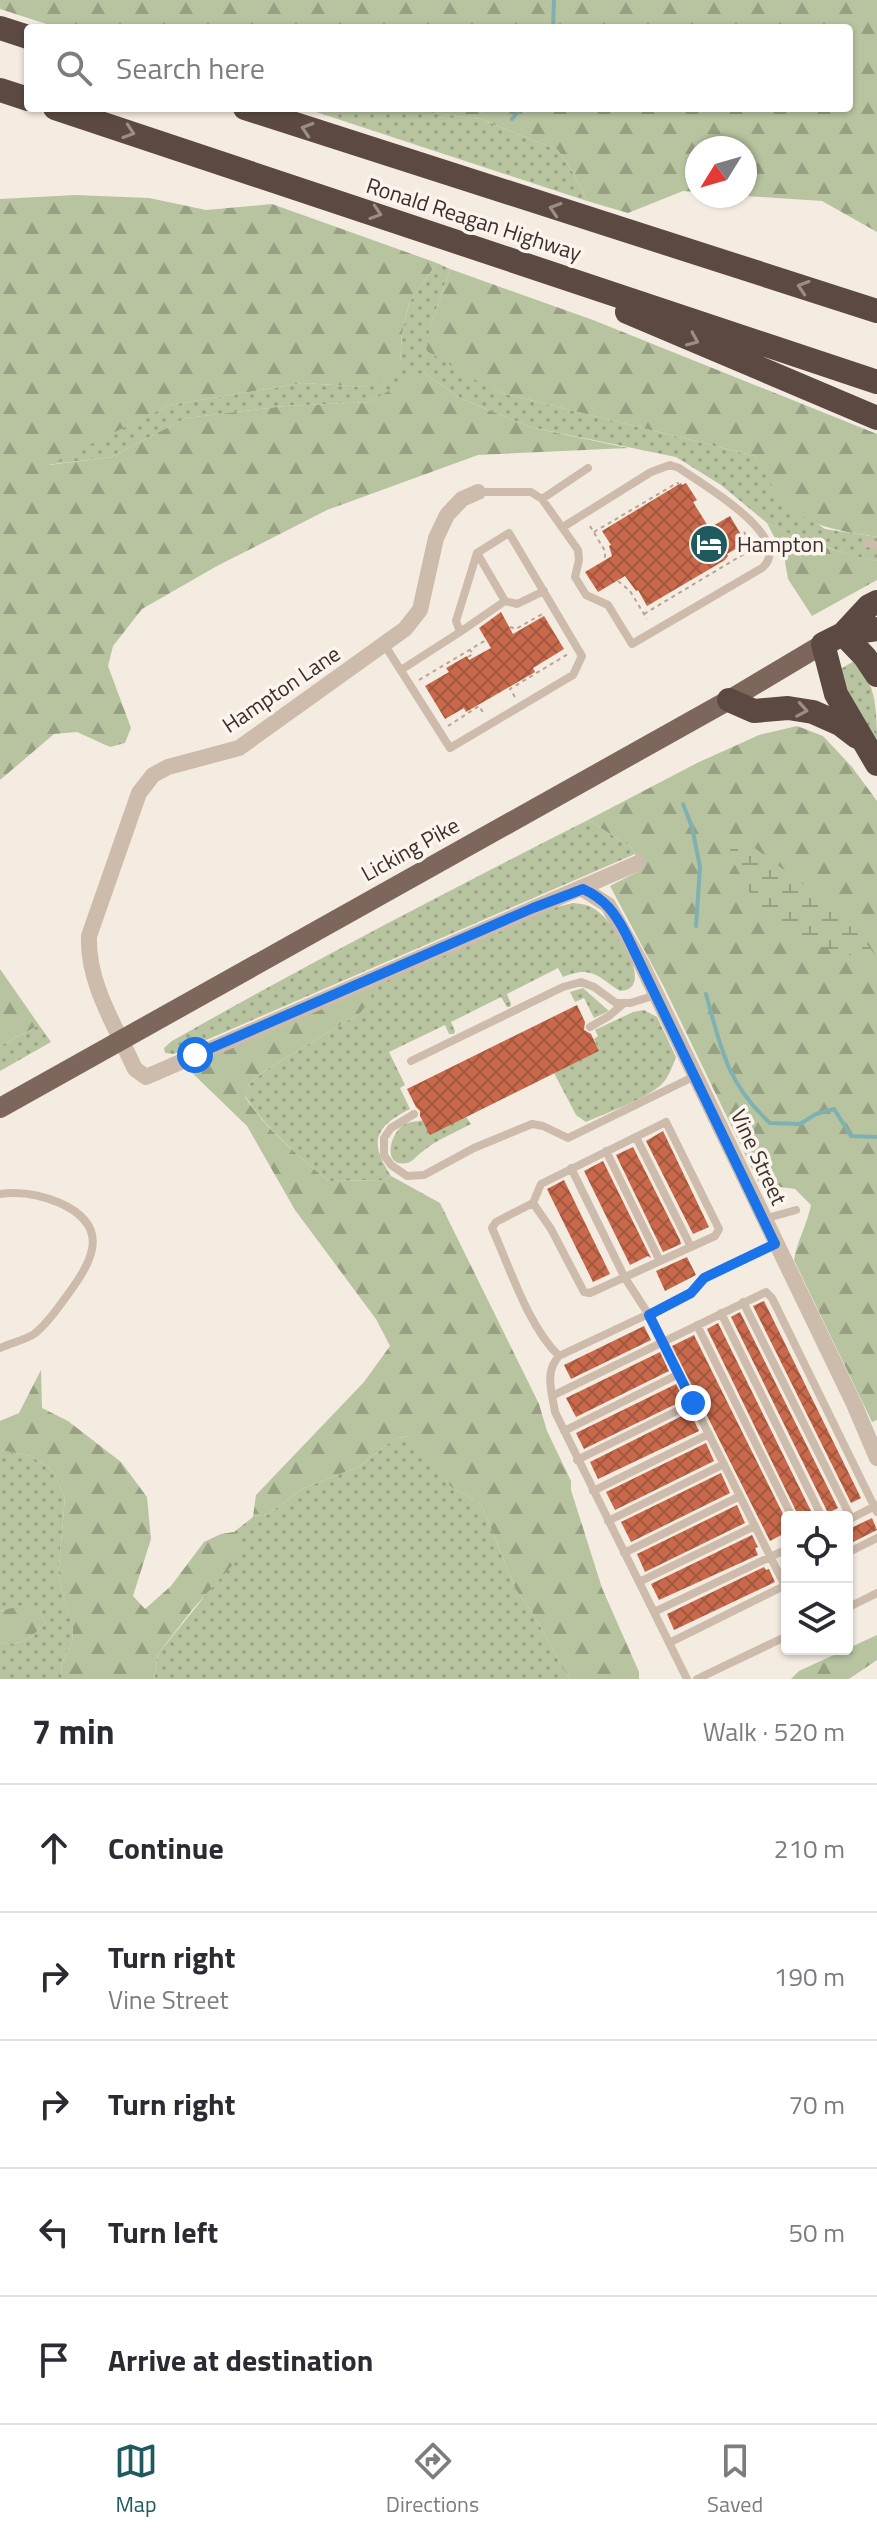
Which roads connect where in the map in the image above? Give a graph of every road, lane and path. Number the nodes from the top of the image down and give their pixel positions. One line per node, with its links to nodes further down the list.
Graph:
1 (0, 28): 2 (highway)
2 (24, 36)
3 (0, 90): 4 (highway)
4 (24, 98)
5 (67, 112): 7 (highway, Ronald Reagan Highway, one-way to 7)
6 (257, 112): 8 (highway, Ronald Reagan Highway, one-way to 6)
7 (494, 252): 9 (highway, Ronald Reagan Highway); 10 (highway, one-way to 10)
8 (877, 311)
9 (877, 382)
10 (877, 418)
11 (588, 468): 14 (lane)
12 (679, 484): 18 (path)
13 (478, 492): 14 (lane); 33 (street, Hampton Lane)
14 (542, 499): 17 (lane)
15 (583, 514): 17 (lane); 18 (path); 29 (lane)
16 (740, 525): 26 (path)
17 (563, 527): 29 (lane)
18 (594, 532): 20 (path)
19 (477, 553): 22 (lane); 23 (lane); 30 (lane)
20 (605, 560)
21 (618, 581): 26 (path)
22 (544, 591): 23 (lane); 41 (lane)
23 (505, 601): 30 (lane)
24 (877, 602): 31 (highway, Licking Pike)
25 (545, 612): 27 (path)
26 (644, 614): 29 (path)
27 (510, 627)
28 (877, 629): 31 (highway, Licking Pike)
29 (654, 631)
30 (460, 632): 41 (lane)
31 (833, 639): 44 (highway); 47 (main road, Licking Pike); 50 (highway)
32 (486, 640): 34 (path)
33 (384, 644): 41 (lane); 56 (street, Hampton Lane)
34 (470, 649): 36 (path); 39 (path)
35 (569, 653): 38 (path)
36 (468, 657)
37 (550, 658): 38 (path)
38 (553, 663): 42 (path)
39 (440, 667): 43 (path); 45 (path)
40 (534, 667): 42 (path)
41 (401, 670)
42 (537, 672): 46 (path)
43 (444, 675)
44 (877, 675)
45 (418, 680)
46 (516, 698)
47 (729, 700): 50 (highway, one-way to 50); 56 (main road, Licking Pike)
48 (485, 716): 49 (path)
49 (445, 727)
50 (871, 755)
51 (638, 863): 52 (street)
52 (583, 889): 53 (street, Vine Street); 56 (street, Hampton Lane)
53 (657, 994): 54 (lane); 58 (street, Vine Street)
54 (624, 1003): 55 (lane); 57 (lane)
55 (590, 1027)
56 (121, 1039): 59 (main road, Licking Pike)
57 (411, 1061)
58 (695, 1076): 60 (lane); 67 (street, Vine Street)
59 (0, 1108)
60 (414, 1114)
61 (636, 1137): 62 (lane); 69 (lane); 69 (lane)
62 (606, 1151): 63 (lane); 70 (lane)
63 (571, 1168): 65 (lane); 71 (lane)
64 (0, 1194): 77 (lane)
65 (533, 1203): 71 (lane); 78 (lane)
66 (796, 1210): 67 (lane)
67 (764, 1219): 68 (street, Vine Street)
68 (775, 1244): 74 (lane); 84 (street, Vine Street)
69 (691, 1247): 70 (lane)
70 (660, 1261): 71 (lane)
71 (625, 1278): 74 (lane)
72 (743, 1302): 73 (lane); 89 (lane); 92 (lane)
73 (721, 1313): 75 (lane); 91 (lane)
74 (649, 1315): 76 (lane); 78 (lane)
75 (697, 1325): 76 (lane); 90 (lane)
76 (663, 1342): 79 (lane); 80 (lane)
77 (0, 1348)
78 (559, 1356): 80 (lane)
79 (679, 1374): 81 (lane); 82 (lane)
80 (552, 1396): 82 (lane)
81 (693, 1403): 83 (lane); 85 (lane)
82 (564, 1431): 85 (lane)
83 (709, 1434): 86 (lane); 87 (lane)
84 (875, 1447)
85 (577, 1460): 87 (lane)
86 (724, 1464): 88 (lane); 94 (lane)
87 (593, 1491): 94 (lane)
88 (740, 1496): 95 (lane); 99 (lane)
89 (876, 1508): 93 (lane)
90 (789, 1511)
91 (819, 1511)
92 (845, 1511)
93 (853, 1517)
94 (608, 1521): 99 (lane)
95 (755, 1526): 100 (lane); 101 (lane)
96 (877, 1538): 97 (lane)
97 (853, 1550)
98 (781, 1552): 100 (lane)
99 (624, 1553): 101 (lane)
100 (771, 1557): 102 (lane); 106 (lane)
101 (639, 1582): 106 (lane)
102 (784, 1583)
103 (781, 1589): 108 (lane)
104 (877, 1593): 105 (lane)
105 (853, 1605)
106 (654, 1612): 108 (lane)
107 (781, 1639): 110 (lane)
108 (669, 1643): 109 (lane)
109 (687, 1679)
110 (697, 1679)

